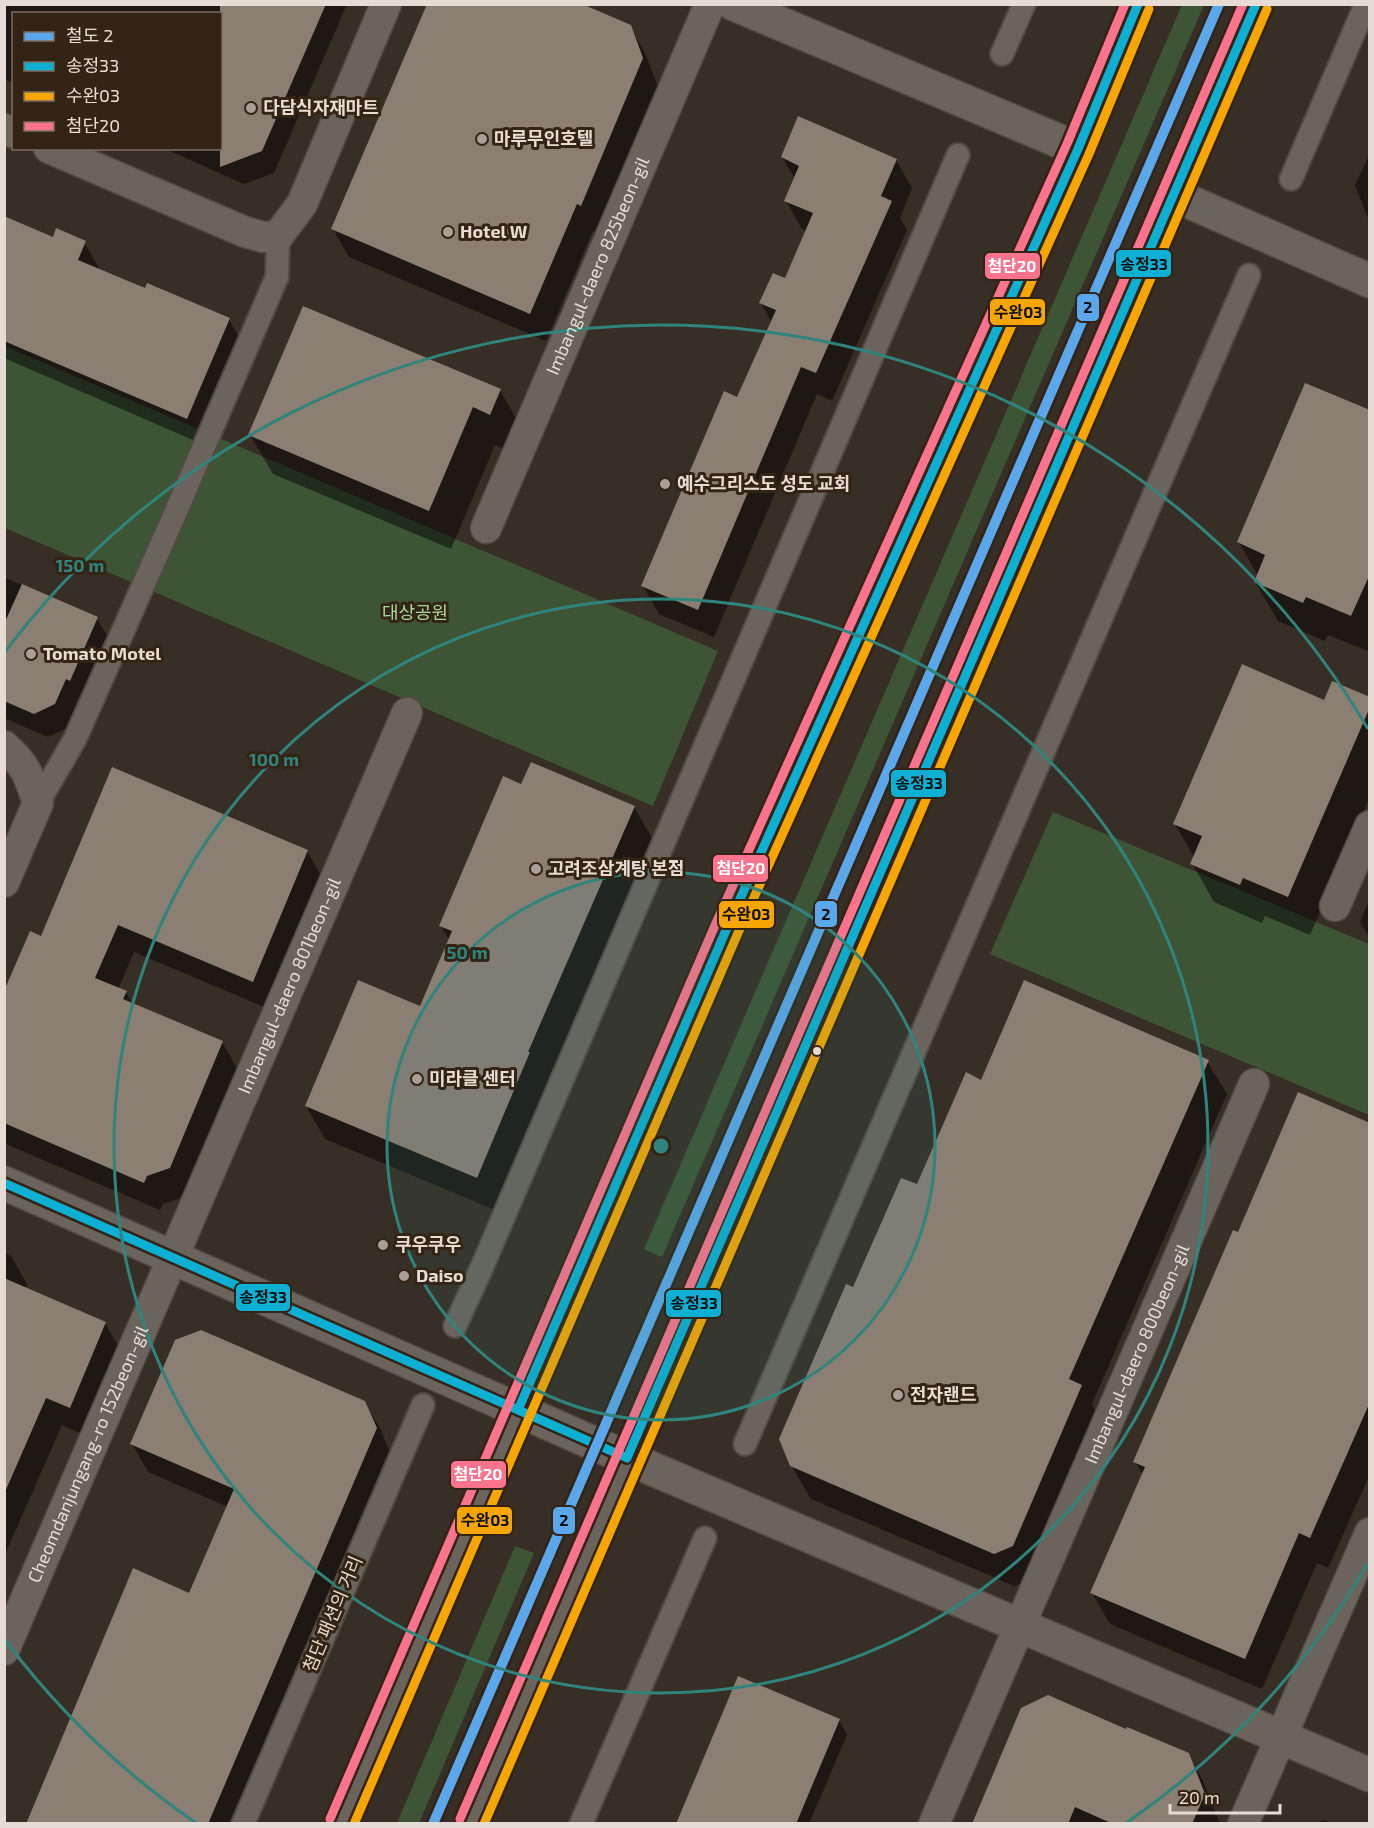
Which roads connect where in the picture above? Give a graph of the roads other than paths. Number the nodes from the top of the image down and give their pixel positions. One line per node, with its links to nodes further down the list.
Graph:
1 (386, 4): 14 (street)
2 (710, 4): 17 (street, Imbangul-daero 825beon-gil)
3 (734, 4): 9 (main road)
4 (1023, 4): 8 (street)
5 (1138, 4): 9 (main road)
6 (1256, 4): 13 (main road)
7 (1366, 4): 12 (street)
8 (1002, 54)
9 (1078, 149): 29 (main road)
10 (54, 150): 14 (street)
11 (958, 155): 27 (street)
12 (1292, 179)
13 (1174, 195): 16 (main road); 31 (main road)
14 (278, 236): 20 (street)
15 (1249, 275): 30 (street)
16 (1370, 281)
17 (486, 528)
18 (407, 712): 26 (street, Imbangul-daero 801beon-gil)
19 (4, 746): 20 (street)
20 (38, 803): 22 (street)
21 (1370, 826): 23 (street)
22 (4, 882)
23 (1335, 906)
24 (1254, 1084): 34 (street, Imbangul-daero 800beon-gil)
25 (4, 1183): 26 (main road)
26 (173, 1258): 29 (main road); 35 (street, Cheomdanjungang-ro 152beon-gil)
27 (455, 1326)
28 (423, 1405): 38 (street, 첨단 패션의 거리)
29 (518, 1410): 31 (main road); 39 (main road)
30 (745, 1444)
31 (627, 1458): 34 (main road); 40 (main road)
32 (1370, 1533): 36 (street)
33 (705, 1538): 41 (street)
34 (1019, 1625): 36 (main road); 42 (street, Imbangul-daero 800beon-gil)
35 (4, 1650)
36 (1281, 1737): 37 (main road); 43 (street)
37 (1370, 1775)
38 (243, 1824)
39 (341, 1824)
40 (471, 1824)
41 (581, 1824)
42 (934, 1824)
43 (1243, 1824)

